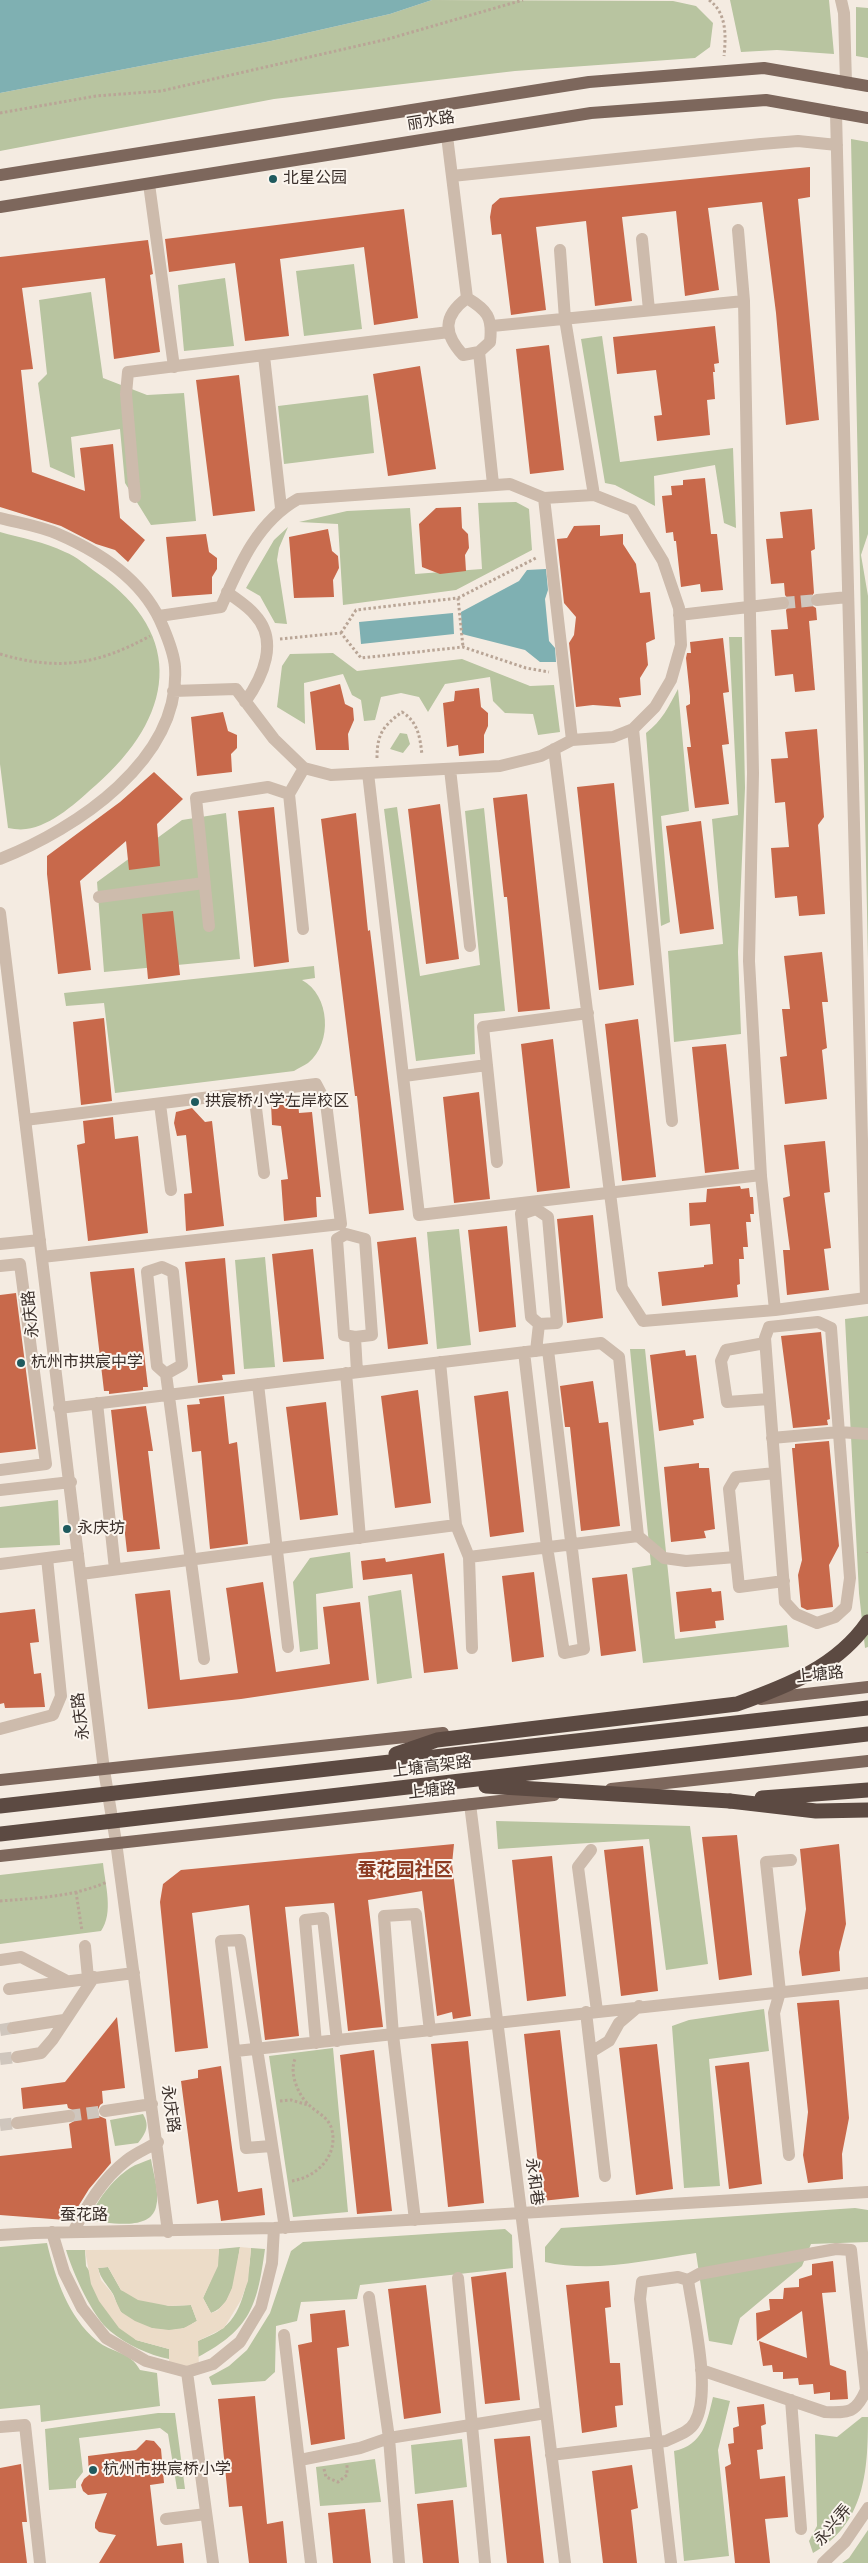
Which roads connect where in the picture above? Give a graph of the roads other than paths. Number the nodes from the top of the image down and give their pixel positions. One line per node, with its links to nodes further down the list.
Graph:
1 (841, 0): 2 (street)
2 (846, 83): 3 (main road, 丽水路); 8 (main road, 丽水路)
3 (868, 86)
4 (836, 113): 5 (main road, 丽水路); 6 (main road, 丽水路); 7 (street)
5 (868, 118)
6 (447, 136): 9 (street); 10 (main road, 丽水路)
7 (837, 145): 9 (street); 31 (street)
8 (0, 175)
9 (452, 176): 15 (street)
10 (149, 184): 11 (main road, 丽水路); 23 (street)
11 (0, 207)
12 (738, 230): 16 (street)
13 (642, 239): 17 (street)
14 (560, 250): 18 (street)
15 (467, 298): 19 (street); 20 (street)
16 (744, 301): 17 (street); 34 (street)
17 (649, 310): 18 (street)
18 (565, 319): 19 (street); 25 (street)
19 (492, 326): 21 (street)
20 (449, 332): 21 (street); 22 (street)
21 (479, 352): 24 (street)
22 (264, 356): 23 (street); 28 (street)
23 (174, 367): 26 (street)
24 (493, 484): 27 (street); 28 (street)
25 (594, 495): 27 (street); 35 (street)
26 (135, 496)
27 (544, 498): 40 (street)
28 (281, 508): 30 (street)
29 (0, 518): 36 (street)
30 (227, 592): 36 (street); 38 (street)
31 (848, 597): 32 (street); 69 (street)
32 (817, 600)
33 (783, 603): 34 (street)
34 (750, 607): 35 (street); 62 (street)
35 (679, 615): 39 (street)
36 (159, 616): 37 (street)
37 (173, 690): 38 (street); 46 (street)
38 (245, 702): 42 (street)
39 (633, 729): 40 (street); 59 (street)
40 (572, 740): 41 (street)
41 (554, 749): 43 (street); 53 (street)
42 (304, 768): 44 (street); 45 (street)
43 (450, 769): 44 (street); 52 (street)
44 (368, 773): 55 (street)
45 (289, 794): 47 (street); 51 (street)
46 (0, 859)
47 (204, 883): 48 (street); 50 (street)
48 (99, 897)
49 (0, 913): 58 (street, 永庆路)
50 (208, 926)
51 (303, 929)
52 (470, 946)
53 (588, 1013): 54 (street); 64 (street)
54 (487, 1065): 55 (street); 60 (street)
55 (404, 1076): 64 (street)
56 (254, 1092): 57 (street); 61 (street); 67 (street)
57 (160, 1104): 58 (street); 63 (street)
58 (25, 1120): 65 (street, 永庆路)
59 (672, 1121)
60 (497, 1162)
61 (264, 1173)
62 (761, 1175): 64 (street); 69 (street)
63 (171, 1190)
64 (610, 1194): 69 (street)
65 (40, 1240): 66 (street); 67 (street, 永庆路)
66 (0, 1244)
67 (42, 1257): 81 (street, 永庆路)
68 (0, 1266): 85 (street)
69 (776, 1310)
70 (539, 1324): 70 (street); 73 (street)
71 (355, 1337): 71 (street); 75 (street)
72 (765, 1343): 79 (street); 79 (street); 82 (street)
73 (536, 1351): 74 (street); 90 (street); 92 (street); 93 (street)
74 (440, 1362): 75 (street); 89 (street)
75 (352, 1373): 77 (street); 91 (street)
76 (166, 1374): 76 (street); 78 (street)
77 (258, 1384): 78 (street); 94 (street)
78 (169, 1394): 80 (street); 99 (street)
79 (769, 1399): 84 (street)
80 (96, 1403): 81 (street); 101 (street)
81 (59, 1408): 87 (street, 永庆路)
82 (839, 1432): 83 (street); 84 (street); 103 (street)
83 (868, 1434)
84 (772, 1438): 86 (street)
85 (0, 1470)
86 (775, 1473): 97 (street); 103 (street)
87 (70, 1482): 88 (street); 95 (street, 永庆路)
88 (0, 1490)
89 (456, 1525): 91 (street); 96 (street)
90 (638, 1536): 92 (street); 97 (street)
91 (360, 1538): 94 (street)
92 (571, 1544): 93 (street); 93 (street)
93 (547, 1547): 96 (street)
94 (278, 1548): 99 (street); 105 (street)
95 (78, 1554): 98 (street); 102 (street, 永庆路)
96 (469, 1557): 106 (street)
97 (736, 1557): 103 (street)
98 (47, 1558): 100 (street); 110 (street)
99 (189, 1560): 101 (street); 107 (street)
100 (0, 1564)
101 (115, 1570): 102 (street)
102 (81, 1574): 114 (street, 永庆路)
103 (784, 1580)
104 (868, 1622): 113 (highway, bridge)
105 (288, 1647)
106 (472, 1648)
107 (204, 1659)
108 (868, 1687): 114 (main road, 上塘路)
109 (868, 1708): 113 (highway, 上塘高架路, bridge)
110 (0, 1729)
111 (868, 1734): 116 (highway, 上塘高架路, bridge)
112 (868, 1761): 119 (main road, 上塘路)
113 (363, 1764): 120 (highway, 上塘高架路, bridge)
114 (104, 1770): 115 (main road, 上塘路); 123 (street, 永庆路)
115 (0, 1780)
116 (447, 1784): 118 (highway, bridge); 122 (highway, 上塘高架路, bridge)
117 (868, 1790): 118 (highway)
118 (730, 1801): 121 (highway)
119 (470, 1804): 123 (main road, 上塘路); 138 (street, 永和巷)
120 (0, 1806)
121 (868, 1810)
122 (0, 1834)
123 (116, 1842): 125 (main road, 上塘路); 129 (street, 永庆路)
124 (591, 1850): 136 (street)
125 (0, 1856)
126 (791, 1860): 134 (street)
127 (85, 1946): 130 (street)
128 (0, 1960): 131 (street)
129 (134, 1973): 130 (street); 148 (street, 永庆路)
130 (91, 1978): 131 (street); 137 (street)
131 (67, 1981): 133 (street)
132 (868, 1983): 134 (street)
133 (9, 1989)
134 (780, 1992): 135 (street); 154 (street)
135 (639, 2006): 136 (street); 146 (street)
136 (592, 2012): 138 (street); 146 (street)
137 (64, 2020): 139 (street); 147 (street)
138 (497, 2022): 140 (street); 157 (street, 永和巷)
139 (13, 2028)
140 (430, 2031): 141 (street); 141 (street)
141 (393, 2035): 142 (street); 158 (street)
142 (337, 2041): 143 (street); 143 (street)
143 (316, 2043): 144 (street)
144 (257, 2049): 145 (street); 145 (street); 153 (street)
145 (236, 2051): 153 (street)
146 (591, 2052): 155 (street)
147 (16, 2057)
148 (152, 2104): 149 (street); 152 (street, 永庆路)
149 (105, 2111)
150 (69, 2116): 151 (street)
151 (17, 2123)
152 (158, 2142): 161 (street); 162 (street, 永庆路)
153 (272, 2146): 159 (street)
154 (790, 2155)
155 (605, 2176)
156 (868, 2192): 157 (street, 蚕花路)
157 (521, 2213): 158 (street, 蚕花路); 171 (street, 永和巷)
158 (415, 2220): 159 (street, 蚕花路)
159 (279, 2228): 162 (street, 蚕花路); 169 (street)
160 (52, 2232): 161 (street, 蚕花路); 163 (street, 蚕花路); 169 (street)
161 (73, 2232): 162 (street, 蚕花路)
162 (168, 2232)
163 (0, 2236)
164 (458, 2278): 172 (street)
165 (688, 2280): 168 (street); 170 (street); 175 (street)
166 (370, 2297): 174 (street)
167 (284, 2335): 177 (street)
168 (701, 2370): 170 (street); 175 (street)
169 (187, 2372): 179 (street)
170 (791, 2400): 181 (street)
171 (546, 2413): 172 (street); 176 (street, 永和巷)
172 (473, 2425): 174 (street); 186 (street)
173 (0, 2427): 182 (street)
174 (389, 2438): 177 (street); 185 (street)
175 (656, 2442): 176 (street); 188 (street)
176 (551, 2455): 187 (street, 永和巷)
177 (300, 2460): 184 (street)
178 (868, 2508): 189 (street, 永兴弄)
179 (206, 2514): 180 (street); 183 (street)
180 (166, 2519)
181 (801, 2529)
182 (40, 2563)
183 (212, 2563)
184 (311, 2563)
185 (399, 2563)
186 (485, 2563)
187 (565, 2563)
188 (671, 2563)
189 (823, 2563)

